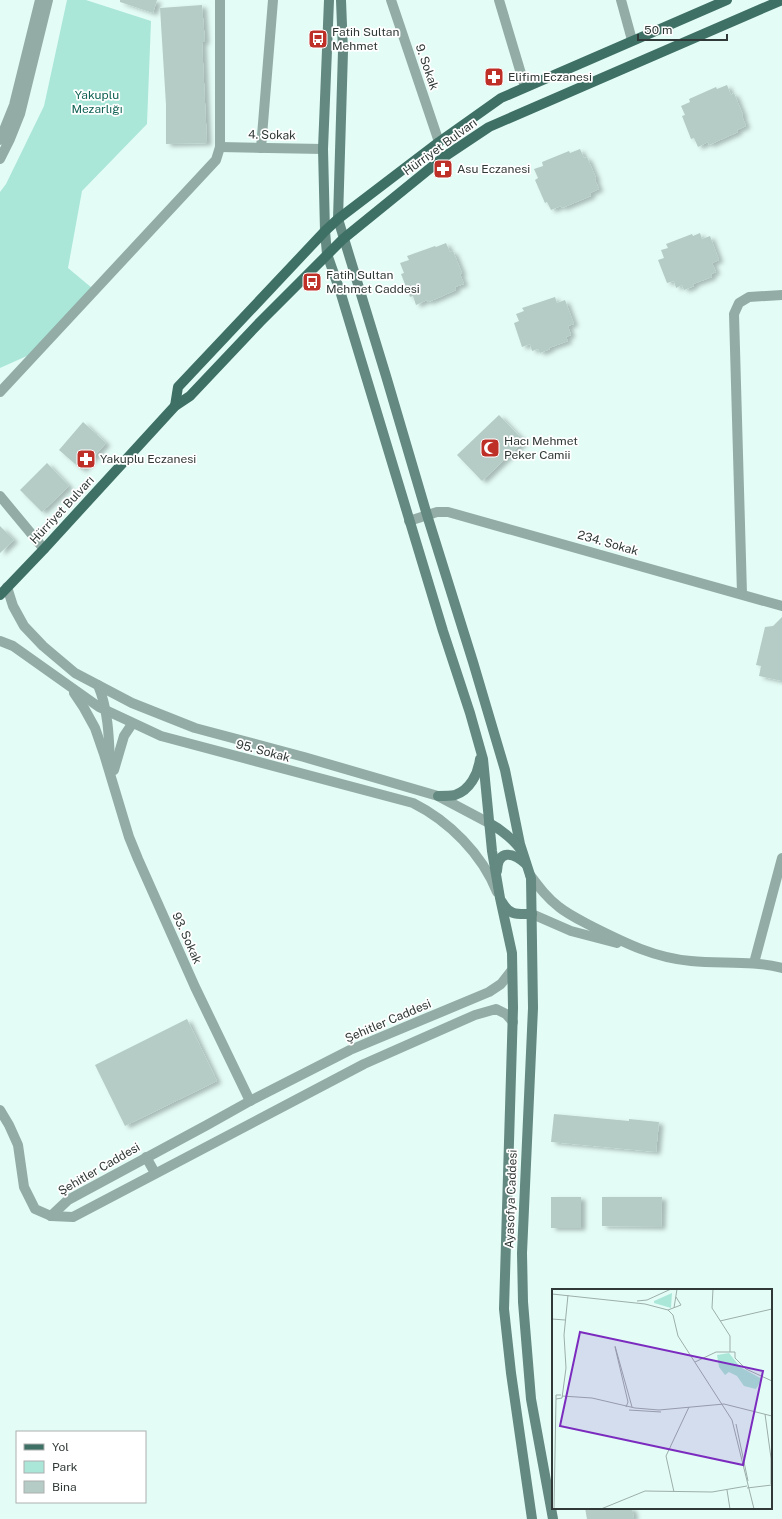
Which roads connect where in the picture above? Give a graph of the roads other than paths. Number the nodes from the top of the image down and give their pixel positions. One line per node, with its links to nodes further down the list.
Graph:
1 (40, 0): 14 (street)
2 (48, 0): 19 (street)
3 (220, 0): 16 (street)
4 (273, 0): 17 (street)
5 (329, 0): 18 (main road)
6 (341, 0): 20 (main road)
7 (391, 0): 15 (street, 9. Sokak)
8 (499, 0): 13 (street)
9 (621, 0): 12 (street)
10 (727, 0): 12 (main road, Hürriyet Bulvarı)
11 (782, 0): 22 (main road, Hürriyet Bulvarı)
12 (632, 40): 13 (main road, Hürriyet Bulvarı)
13 (525, 87): 15 (main road, Hürriyet Bulvarı)
14 (0, 140)
15 (438, 142): 20 (main road, Hürriyet Bulvarı)
16 (220, 147): 17 (street, 4. Sokak); 25 (street)
17 (262, 148): 18 (street, 4. Sokak)
18 (323, 149): 21 (main road)
19 (0, 159)
20 (338, 219): 21 (main road, Hürriyet Bulvarı); 22 (main road, Ayasofya Caddesi)
21 (325, 231): 23 (main road); 26 (main road, Hürriyet Bulvarı)
22 (343, 239): 23 (main road, Hürriyet Bulvarı); 28 (main road, Ayasofya Caddesi)
23 (327, 254): 26 (main road, Hürriyet Bulvarı); 29 (main road)
24 (782, 295): 32 (street)
25 (0, 392)
26 (174, 406): 30 (main road, Hürriyet Bulvarı)
27 (0, 496): 30 (street)
28 (427, 515): 29 (street, 234. Sokak); 32 (street, 234. Sokak); 46 (main road, Ayasofya Caddesi)
29 (409, 521): 42 (main road)
30 (44, 549): 31 (main road, Hürriyet Bulvarı)
31 (8, 587): 33 (main road, Hürriyet Bulvarı); 36 (street, 95. Sokak)
32 (742, 594): 34 (street, 234. Sokak)
33 (0, 595)
34 (782, 606)
35 (0, 641): 37 (street, 95. Sokak)
36 (98, 685): 38 (street); 40 (street, 95. Sokak)
37 (69, 686): 38 (street, 95. Sokak); 43 (street)
38 (106, 711): 39 (street, 95. Sokak); 43 (street)
39 (132, 724): 41 (street, 95. Sokak); 43 (street)
40 (212, 733): 41 (street); 44 (street, 95. Sokak)
41 (207, 749): 51 (street, 95. Sokak)
42 (481, 753): 44 (main road); 45 (main road)
43 (111, 780): 60 (street, 93. Sokak)
44 (438, 796): 45 (street, 95. Sokak)
45 (489, 823): 46 (main road); 50 (main road)
46 (522, 852): 48 (main road, Ayasofya Caddesi)
47 (782, 858): 54 (street)
48 (526, 864): 49 (main road, Ayasofya Caddesi); 50 (main road)
49 (531, 877): 52 (main road, Ayasofya Caddesi); 53 (street)
50 (496, 879): 51 (main road)
51 (500, 898): 52 (main road); 56 (main road)
52 (532, 914): 53 (street); 68 (main road, Ayasofya Caddesi)
53 (628, 945): 54 (street)
54 (754, 963): 55 (street)
55 (782, 968)
56 (512, 970): 57 (main road); 58 (street, Şehitler Caddesi)
57 (513, 1022): 59 (street, Şehitler Caddesi); 67 (main road)
58 (415, 1023): 59 (street); 60 (street, Şehitler Caddesi)
59 (424, 1038): 63 (street, Şehitler Caddesi)
60 (250, 1102): 62 (street, Şehitler Caddesi)
61 (0, 1110): 66 (street)
62 (208, 1126): 63 (street); 64 (street, Şehitler Caddesi)
63 (217, 1141): 65 (street, Şehitler Caddesi)
64 (146, 1157): 65 (street); 66 (street, Şehitler Caddesi)
65 (155, 1173): 66 (street, Şehitler Caddesi)
66 (51, 1216)
67 (532, 1519)
68 (553, 1519)

